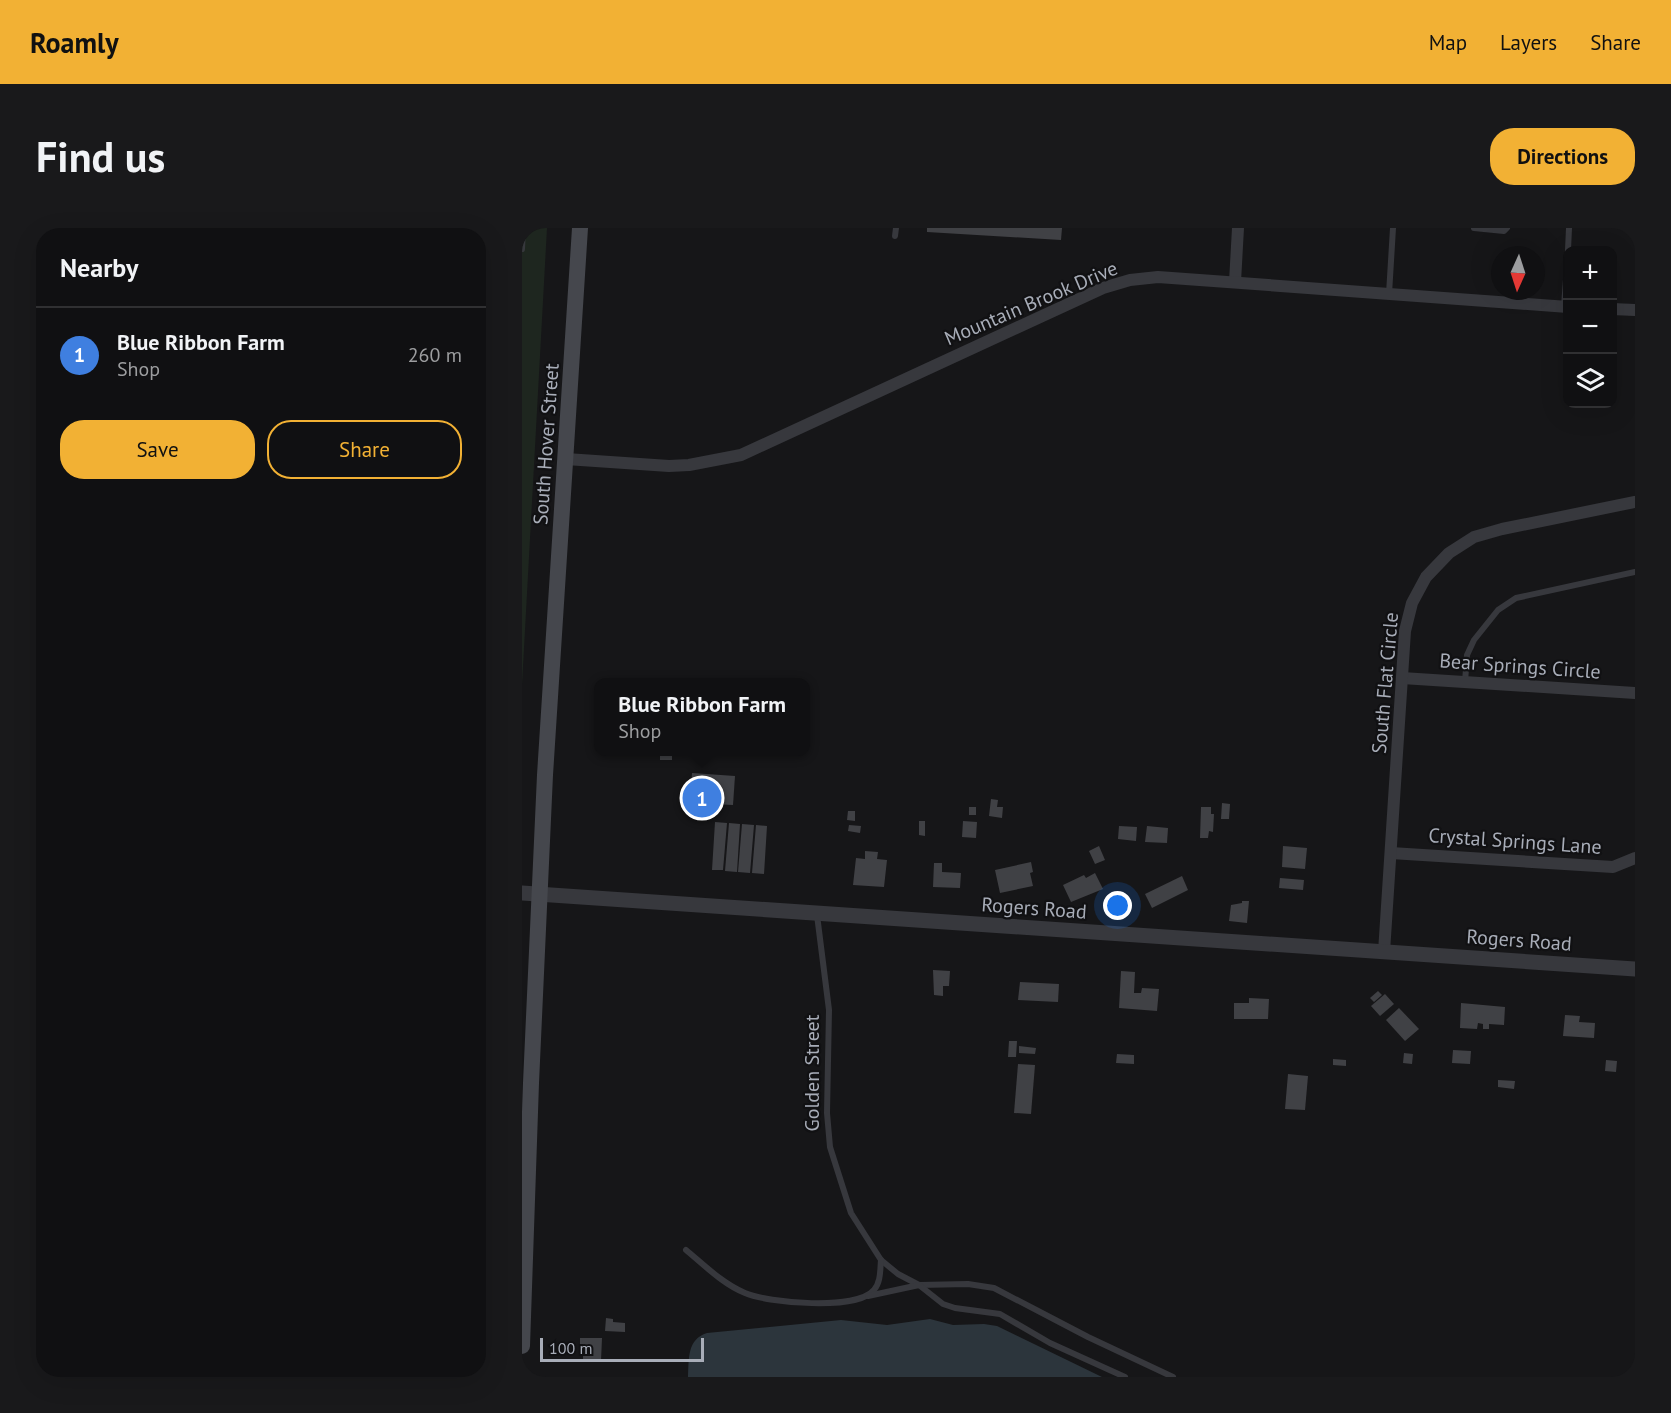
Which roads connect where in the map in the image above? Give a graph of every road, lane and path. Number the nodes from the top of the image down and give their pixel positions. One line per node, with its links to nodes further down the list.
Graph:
1 (523, 228): 13 (lane)
2 (580, 228): 19 (main road, South Hover Street)
3 (896, 228): 10 (lane)
4 (1238, 228): 14 (street)
5 (1394, 228): 15 (lane)
6 (1474, 228): 7 (lane)
7 (1507, 228)
8 (1569, 228): 12 (lane)
9 (1628, 228): 11 (lane)
10 (895, 236)
11 (1635, 236)
12 (1568, 246)
13 (522, 249)
14 (1236, 282): 15 (street, Mountain Brook Drive); 19 (street, Mountain Brook Drive)
15 (1389, 294): 16 (street, Mountain Brook Drive)
16 (1563, 307)
17 (1617, 309): 18 (street)
18 (1635, 310)
19 (566, 459): 27 (main road, South Hover Street)
20 (1635, 502): 22 (street, South Flat Circle)
21 (1635, 572): 23 (lane)
22 (1402, 678): 23 (street, Bear Springs Circle); 25 (street, South Flat Circle)
23 (1465, 682): 24 (street, Bear Springs Circle)
24 (1635, 693)
25 (1391, 853): 26 (street, Crystal Springs Lane); 29 (street, South Flat Circle)
26 (1635, 858)
27 (530, 894): 28 (street, Rogers Road); 35 (main road, South Hover Street)
28 (817, 914): 29 (street, Rogers Road); 32 (lane, Golden Street)
29 (1384, 952): 30 (street, Rogers Road)
30 (1635, 969)
31 (686, 1250): 34 (lane)
32 (881, 1260): 33 (lane, Golden Street); 34 (lane)
33 (919, 1286): 34 (lane); 36 (lane, Golden Street); 37 (lane)
34 (867, 1296)
35 (522, 1346)
36 (1125, 1377)
37 (1173, 1377)

